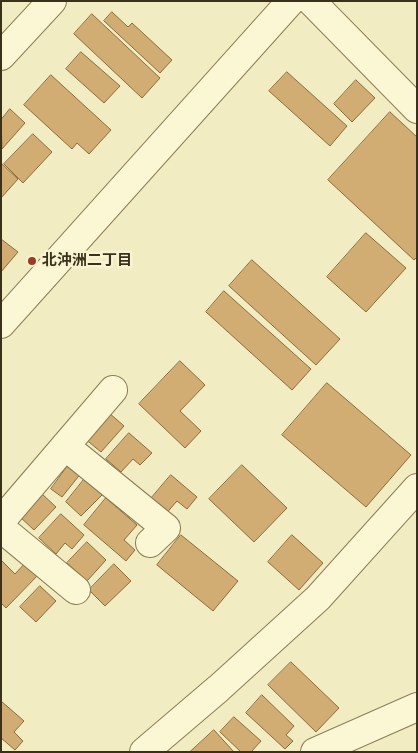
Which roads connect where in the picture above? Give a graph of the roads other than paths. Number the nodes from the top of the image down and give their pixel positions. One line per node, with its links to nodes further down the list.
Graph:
1 (52, 1): 4 (street)
2 (291, 1): 6 (street)
3 (311, 1): 5 (street)
4 (1, 56)
5 (412, 96)
6 (1, 324)
7 (114, 390): 8 (street)
8 (65, 446): 10 (street); 12 (street)
9 (417, 488): 15 (street)
10 (1, 521)
11 (1, 528): 13 (street)
12 (150, 543)
13 (76, 590)
14 (417, 707): 16 (street)
15 (147, 751)
16 (315, 752)

